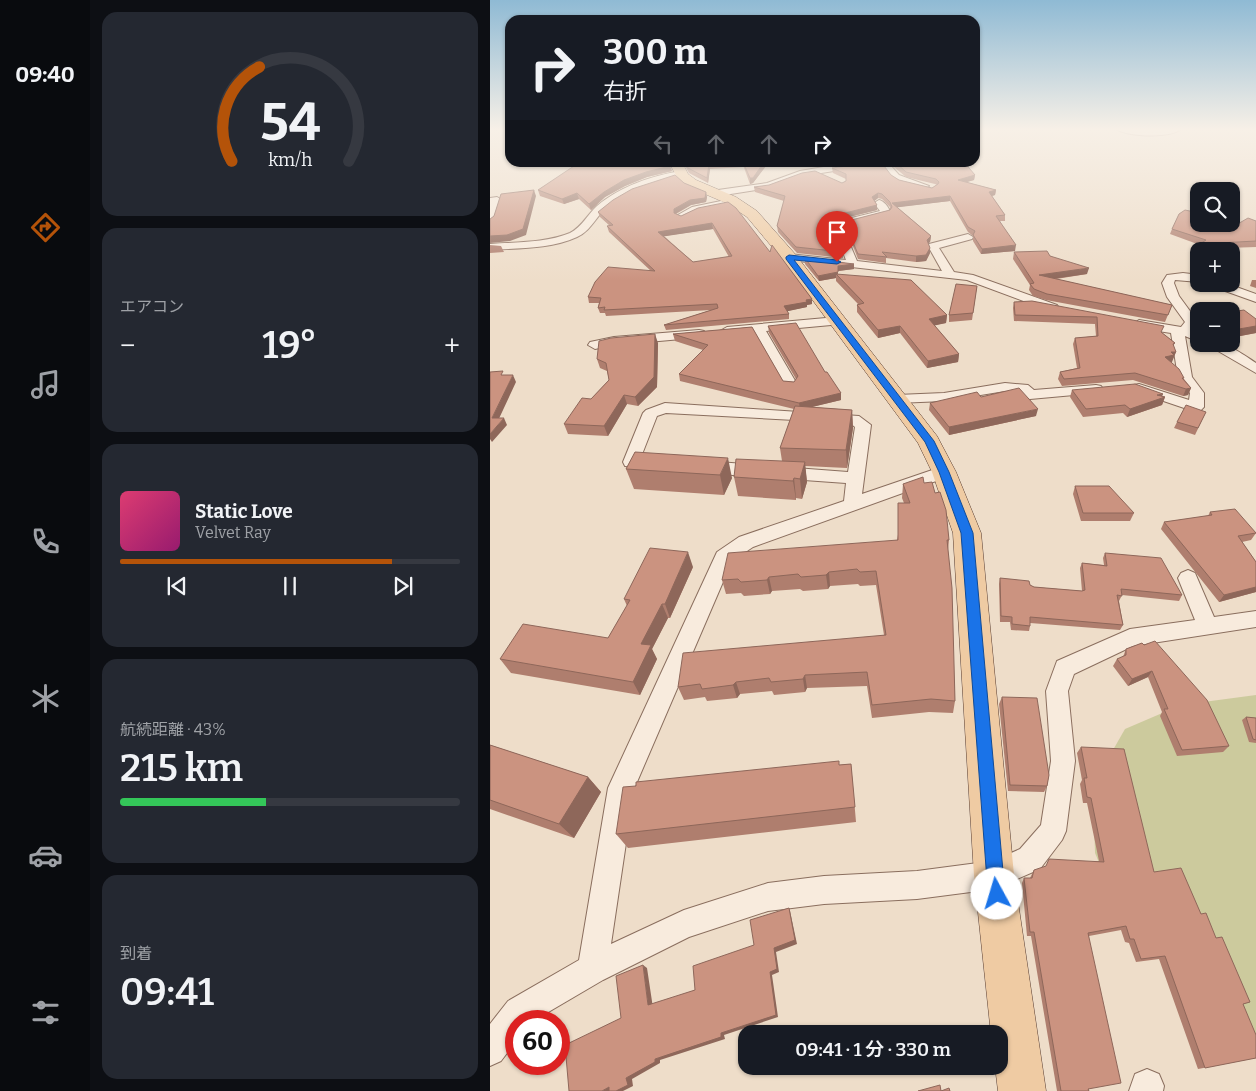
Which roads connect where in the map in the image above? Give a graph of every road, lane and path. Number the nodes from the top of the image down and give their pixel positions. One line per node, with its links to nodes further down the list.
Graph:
1 (652, 180): 12 (street)
2 (688, 180): 6 (main road)
3 (785, 180): 6 (street)
4 (900, 180): 5 (street)
5 (932, 188)
6 (726, 197): 9 (street); 13 (main road)
7 (490, 201): 10 (street)
8 (879, 203): 14 (street)
9 (681, 216)
10 (490, 222)
11 (968, 237): 15 (street)
12 (490, 247)
13 (789, 257): 14 (street); 20 (main road)
14 (853, 264): 15 (street)
15 (950, 274): 19 (street)
16 (1190, 277): 23 (street)
17 (1240, 292): 18 (street)
18 (1256, 298)
19 (1061, 310)
20 (838, 321): 22 (street); 29 (main road)
21 (1128, 322): 23 (street)
22 (758, 328): 25 (street); 28 (street)
23 (1180, 331): 24 (street); 29 (street)
24 (1190, 335)
25 (595, 345)
26 (1230, 352): 27 (street)
27 (1256, 369)
28 (790, 384)
29 (897, 399): 32 (main road)
30 (661, 464): 33 (street)
31 (690, 466): 33 (street)
32 (944, 472): 34 (street); 38 (main road)
33 (856, 478): 34 (street)
34 (852, 504): 39 (street)
35 (1188, 578): 37 (street)
36 (1256, 619): 37 (street)
37 (1208, 626): 38 (street)
38 (994, 875): 39 (street); 41 (main road)
39 (592, 969): 40 (street)
40 (490, 1050)
41 (1022, 1091)

